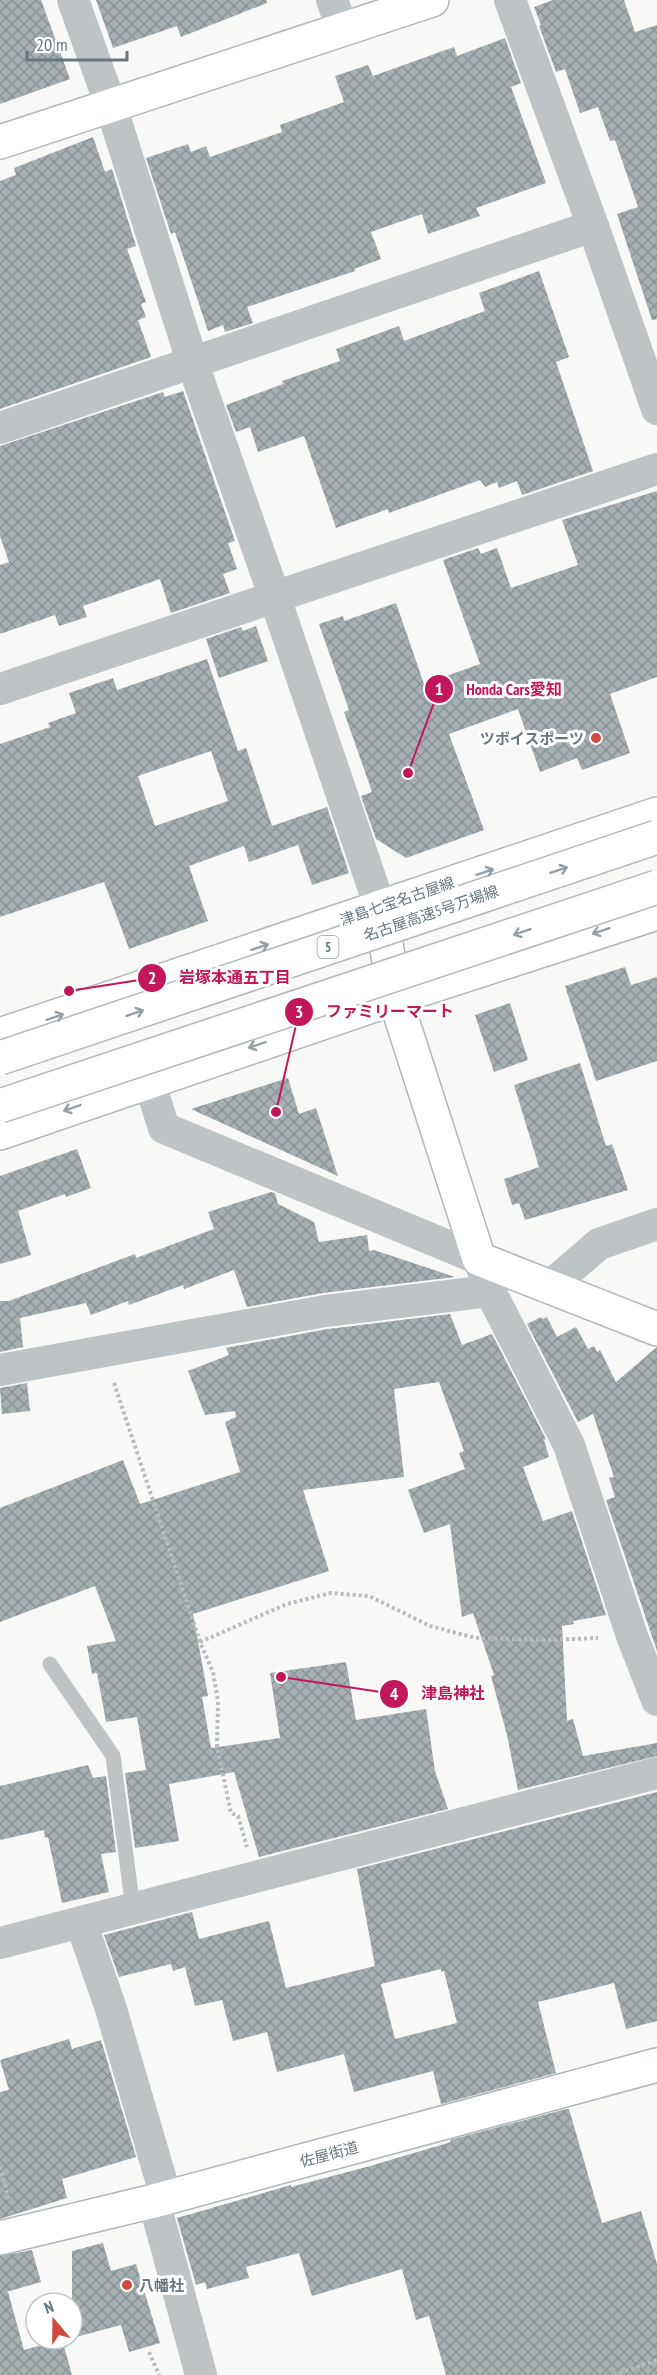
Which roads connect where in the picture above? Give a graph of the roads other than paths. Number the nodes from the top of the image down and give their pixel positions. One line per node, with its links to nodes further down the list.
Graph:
1 (72, 0): 5 (street)
2 (432, 0): 4 (main road)
3 (510, 0): 7 (street)
4 (338, 15): 5 (main road)
5 (111, 106): 6 (main road); 8 (street)
6 (0, 142)
7 (593, 226): 8 (street); 9 (street)
8 (193, 364): 10 (street); 12 (street)
9 (657, 409)
10 (0, 428)
11 (657, 469): 12 (street)
12 (275, 598): 13 (street); 17 (street)
13 (0, 689)
14 (657, 814): 17 (main road, 津島七宝名古屋線, one-way to 14)
15 (657, 837): 21 (main road, 名古屋高速5号万場線 / 5, one-way to 15, bridge)
16 (657, 886): 23 (main road, one-way to 23, bridge)
17 (380, 907): 19 (main road); 20 (main road, 津島七宝名古屋線, one-way to 17)
18 (657, 913): 19 (main road, one-way to 19)
19 (395, 998): 22 (main road, one-way to 22); 26 (main road)
20 (0, 1035)
21 (0, 1058)
22 (149, 1082): 24 (main road, one-way to 24); 26 (street)
23 (0, 1106)
24 (0, 1133)
25 (657, 1224): 27 (street)
26 (479, 1259): 27 (main road); 28 (street)
27 (549, 1287): 29 (main road)
28 (490, 1291): 30 (street); 32 (street)
29 (657, 1329)
30 (0, 1370)
31 (50, 1664): 34 (lane)
32 (657, 1700)
33 (657, 1773): 34 (street)
34 (133, 1909): 35 (street)
35 (81, 1922): 36 (street); 38 (street)
36 (0, 1944)
37 (657, 2065): 38 (main road, 佐屋街道)
38 (160, 2199): 39 (main road, 佐屋街道); 40 (street)
39 (0, 2238)
40 (201, 2375)

